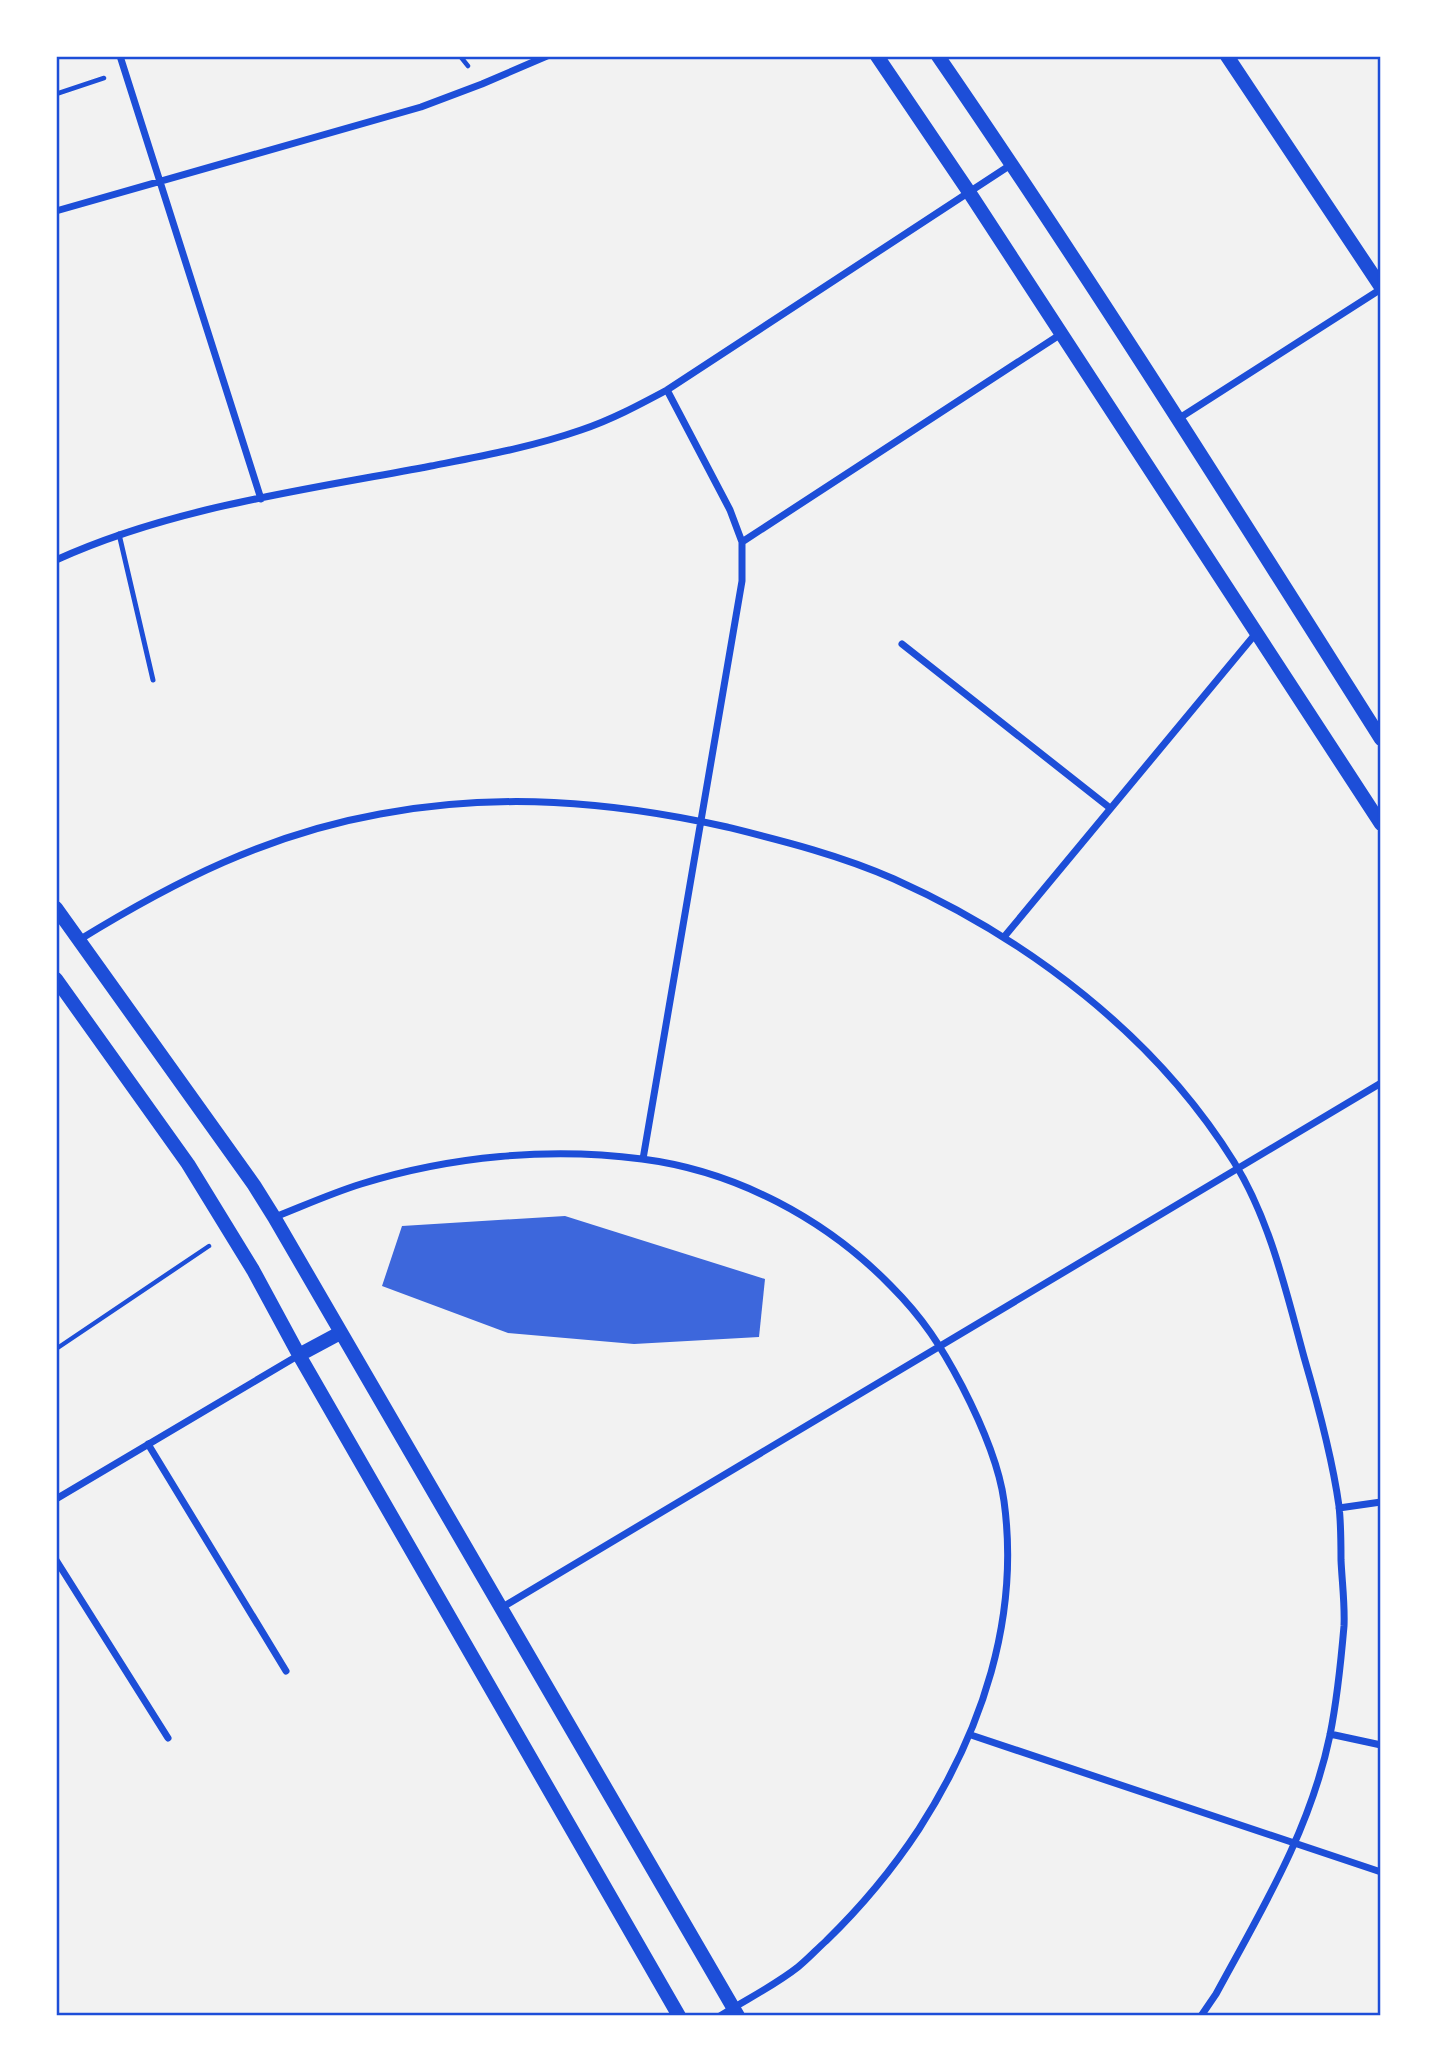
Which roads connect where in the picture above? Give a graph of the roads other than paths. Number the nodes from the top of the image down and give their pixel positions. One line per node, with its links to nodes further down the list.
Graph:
1 (120, 56): 7 (street)
2 (547, 56): 7 (street)
3 (877, 56): 8 (main road)
4 (939, 56): 6 (main road)
5 (1227, 56): 10 (main road)
6 (1012, 164): 8 (street); 13 (main road)
7 (159, 181): 9 (street); 14 (street)
8 (969, 192): 11 (main road); 12 (street)
9 (56, 211)
10 (1381, 288): 13 (street)
11 (1061, 334): 16 (street); 18 (main road)
12 (667, 390): 14 (street); 16 (street)
13 (1178, 419): 21 (main road)
14 (261, 499): 15 (street)
15 (119, 534): 17 (street); 20 (lane)
16 (742, 542): 23 (street)
17 (56, 560)
18 (1257, 632): 22 (street); 24 (main road)
19 (902, 644): 22 (street)
20 (153, 680)
21 (1381, 739)
22 (1111, 808): 26 (street)
23 (701, 821): 26 (street); 27 (street); 30 (street)
24 (1381, 824)
25 (56, 908): 27 (main road)
26 (1004, 937): 31 (street)
27 (79, 940): 32 (main road)
28 (56, 979): 35 (main road)
29 (1381, 1083): 31 (street)
30 (643, 1159): 32 (street); 34 (street)
31 (1238, 1168): 34 (street); 39 (street)
32 (274, 1217): 33 (main road)
33 (340, 1333): 35 (main road); 41 (main road)
34 (941, 1346): 41 (street); 44 (street)
35 (299, 1355): 36 (street); 50 (main road)
36 (148, 1444): 37 (street); 42 (street)
37 (56, 1499)
38 (1381, 1502): 39 (street)
39 (1339, 1508): 43 (street)
40 (56, 1560): 45 (street)
41 (501, 1608): 49 (main road)
42 (286, 1671)
43 (1330, 1734): 46 (street); 47 (street)
44 (971, 1735): 47 (street); 49 (street)
45 (168, 1738)
46 (1381, 1745)
47 (1297, 1843): 48 (street); 52 (street)
48 (1381, 1872)
49 (736, 2012): 51 (street)
50 (678, 2016)
51 (720, 2016)
52 (1201, 2016)

